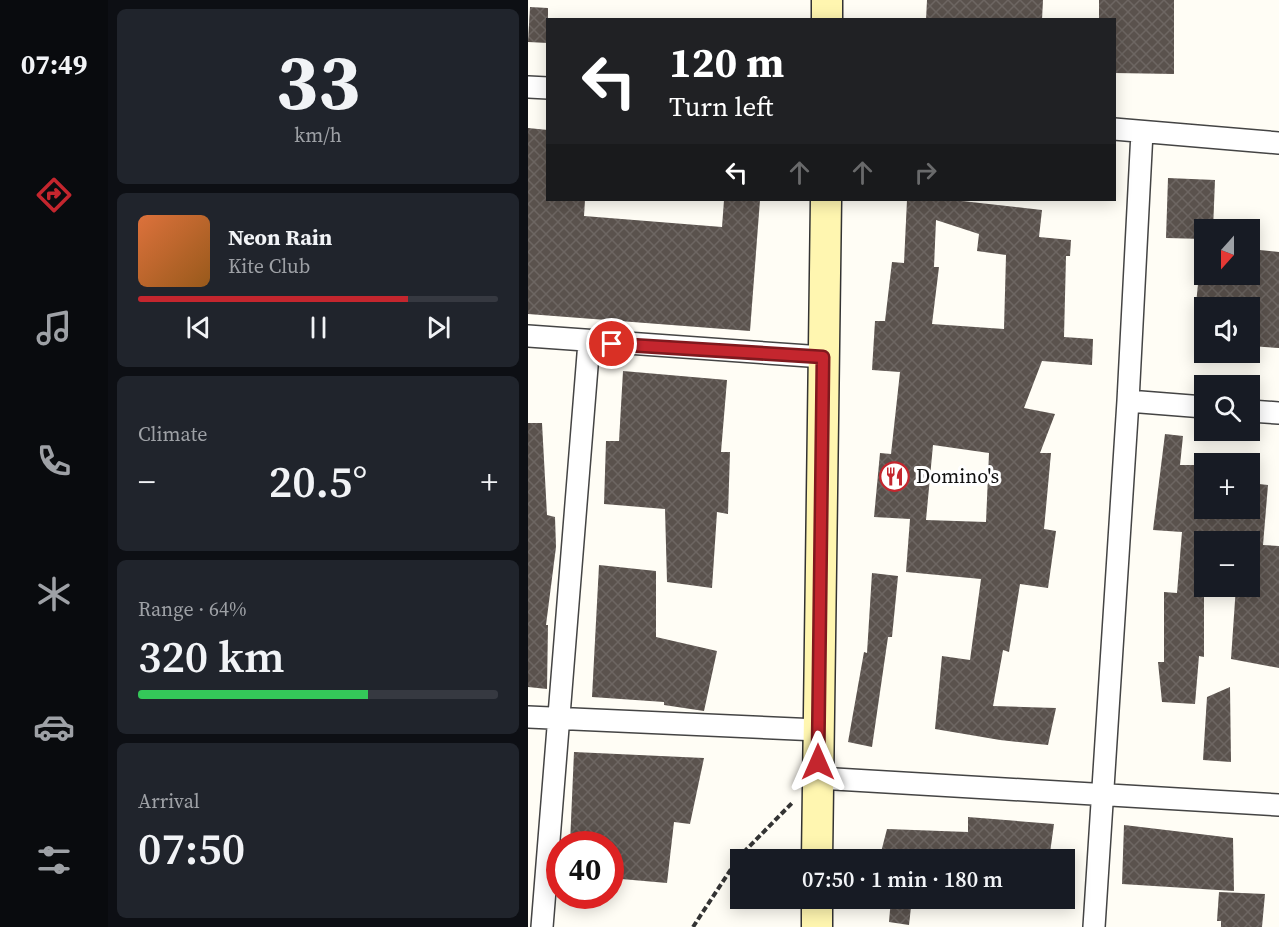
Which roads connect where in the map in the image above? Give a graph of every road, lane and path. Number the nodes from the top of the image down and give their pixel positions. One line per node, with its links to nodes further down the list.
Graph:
1 (828, 0): 2 (street)
2 (827, 18)
3 (528, 87): 4 (street)
4 (546, 88)
5 (1116, 129): 6 (street)
6 (1142, 132): 7 (street); 12 (street)
7 (1279, 143)
8 (826, 201): 11 (street)
9 (528, 336): 10 (street)
10 (589, 342): 11 (street); 17 (street)
11 (823, 357): 18 (street)
12 (1128, 401): 13 (street); 20 (street)
13 (1194, 406)
14 (1260, 412): 15 (street)
15 (1279, 413)
16 (528, 717): 17 (street)
17 (559, 720): 18 (street); 24 (street)
18 (818, 730): 19 (street)
19 (818, 778): 20 (street); 22 (street); 25 (path)
20 (1102, 795): 21 (street); 27 (street)
21 (1279, 806)
22 (817, 849)
23 (817, 909): 26 (street)
24 (542, 927)
25 (693, 927)
26 (817, 927)
27 (1094, 927)

